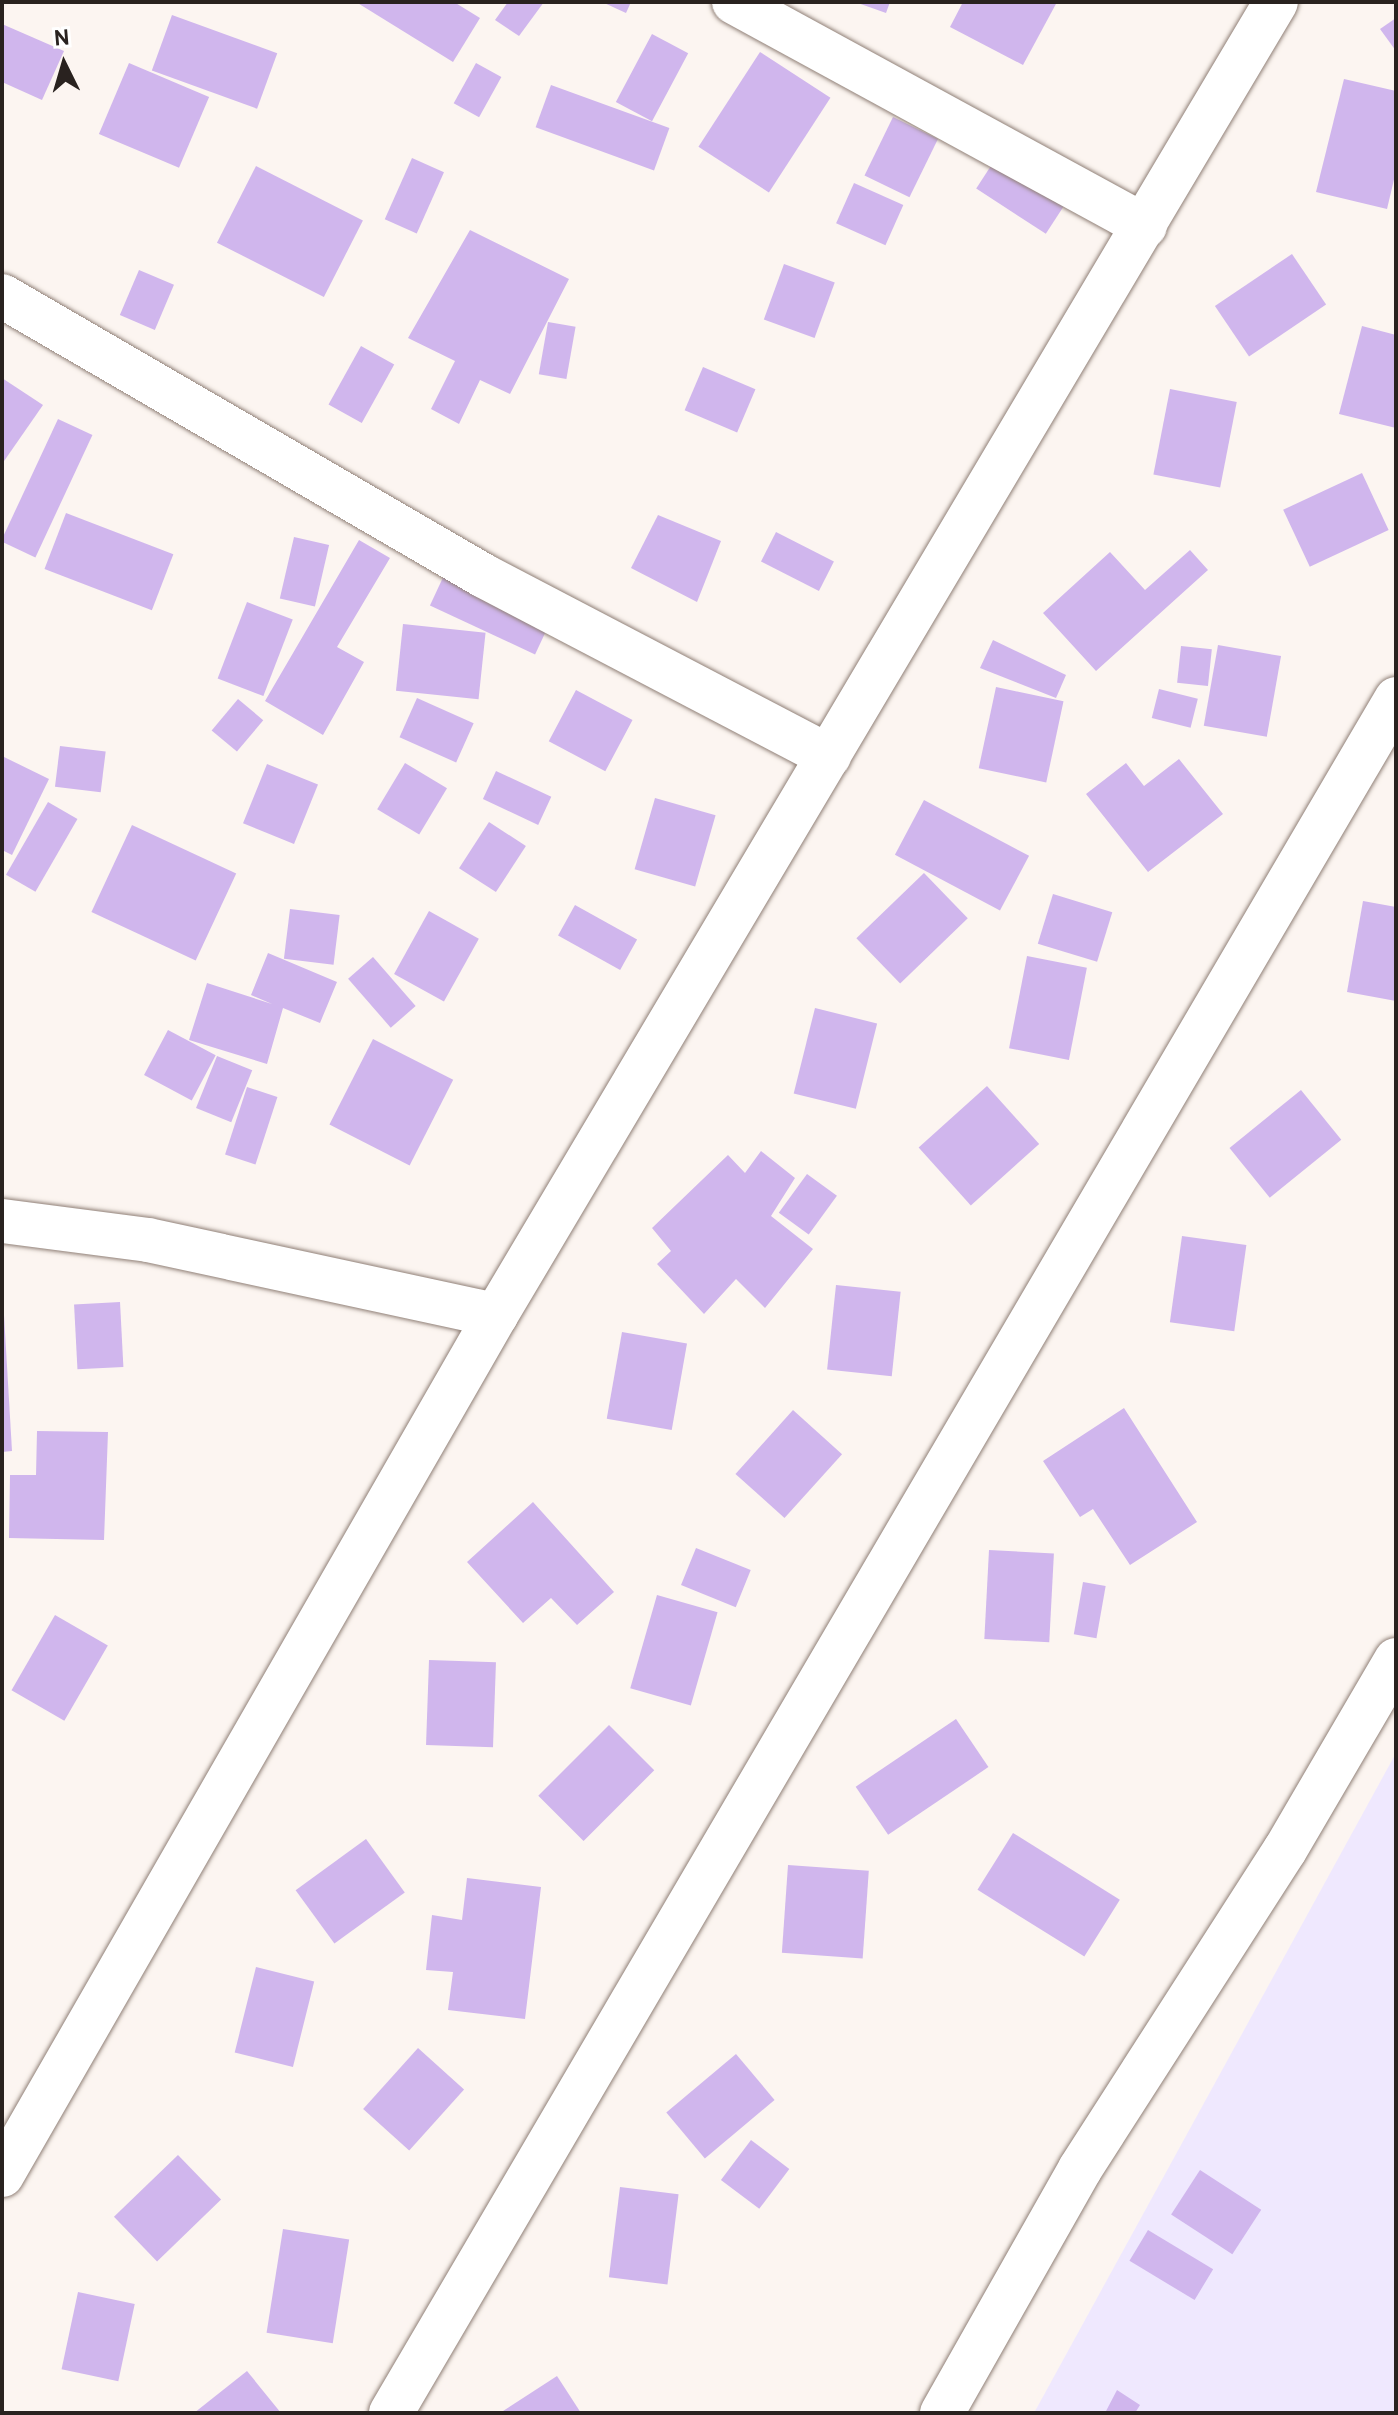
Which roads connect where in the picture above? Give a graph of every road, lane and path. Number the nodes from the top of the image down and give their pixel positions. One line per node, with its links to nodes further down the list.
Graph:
1 (734, 2): 3 (street)
2 (1276, 2): 3 (street)
3 (1145, 226): 6 (street)
4 (2, 296): 6 (street)
5 (1396, 699): 11 (street)
6 (829, 756): 8 (street)
7 (2, 1221): 8 (street)
8 (496, 1315): 10 (street)
9 (1396, 1660): 12 (street)
10 (2, 2175)
11 (391, 2413)
12 (942, 2413)

